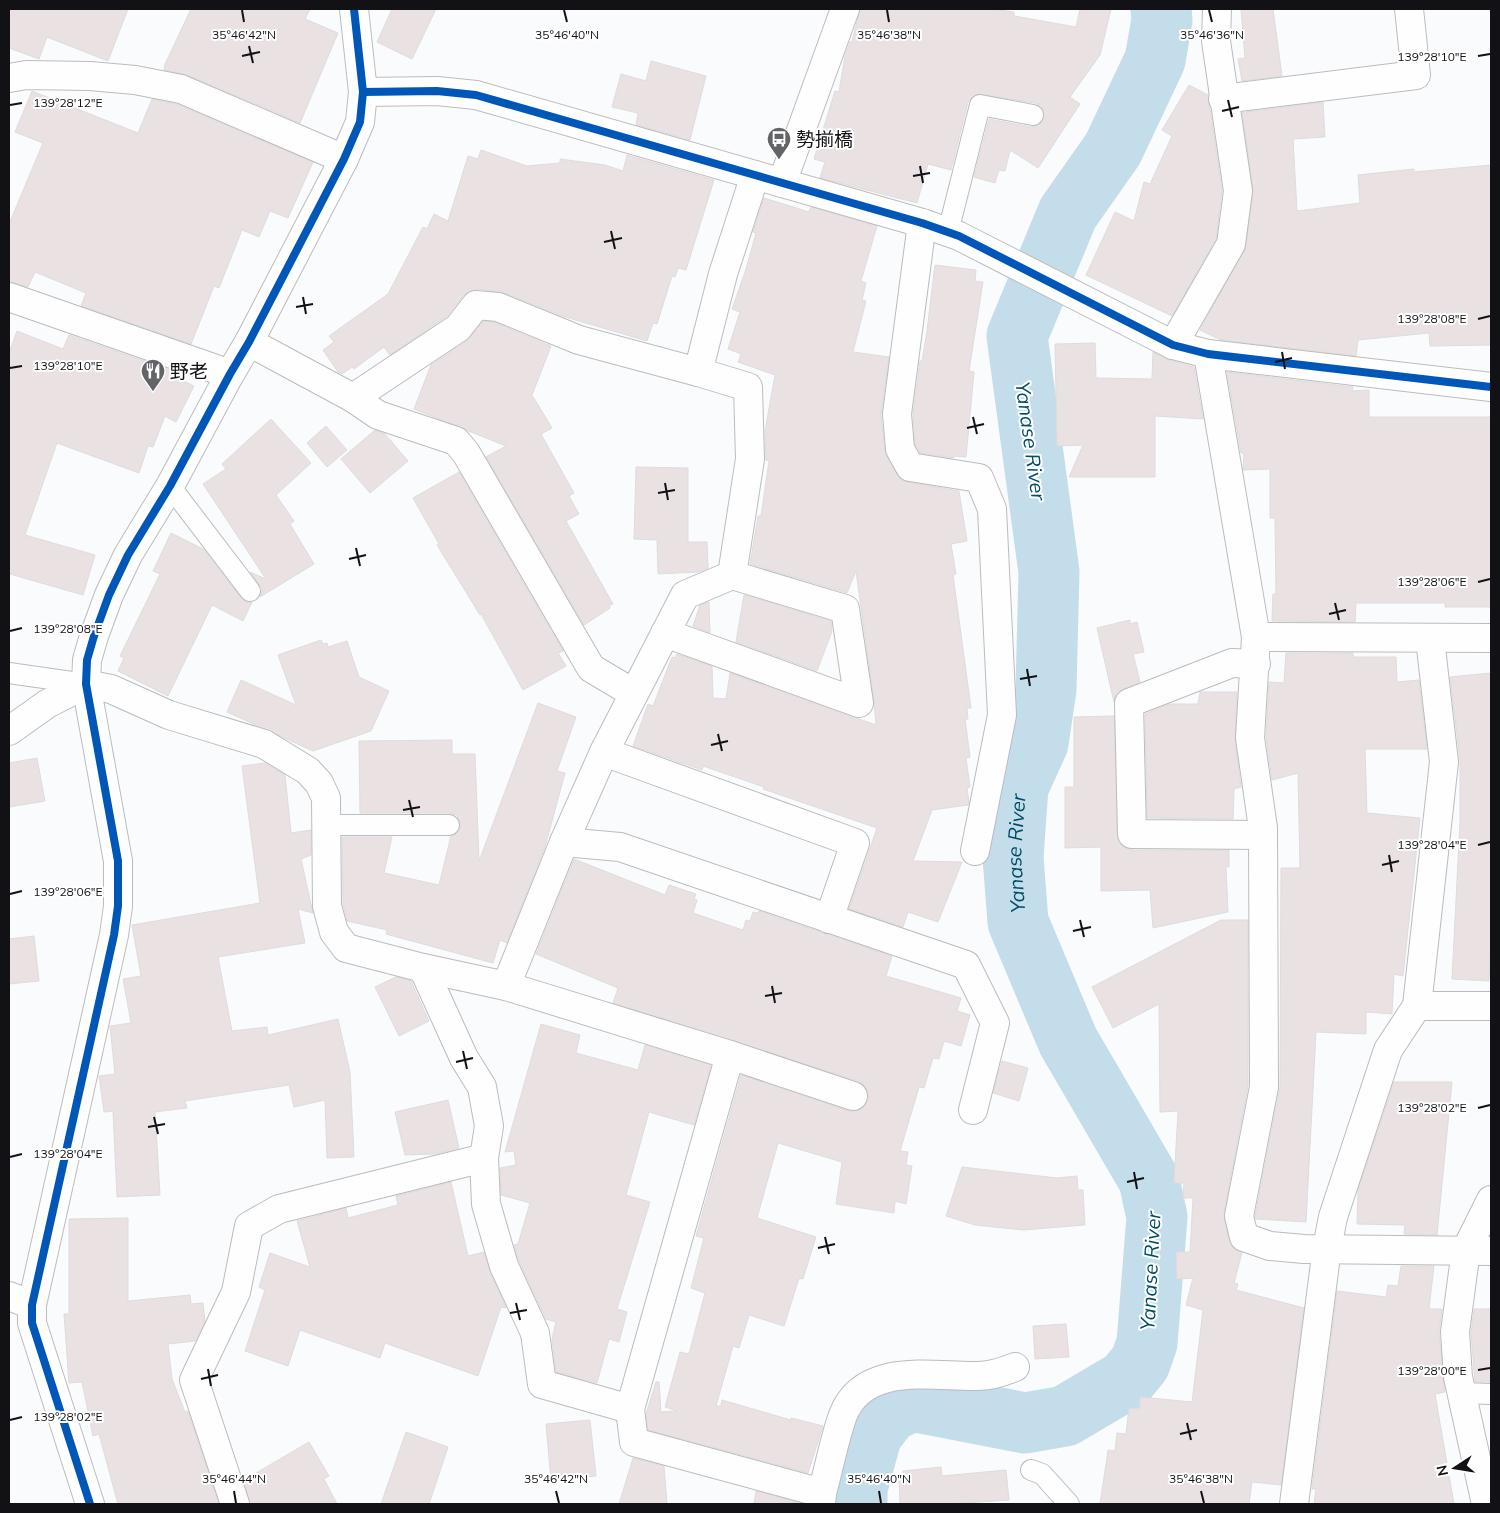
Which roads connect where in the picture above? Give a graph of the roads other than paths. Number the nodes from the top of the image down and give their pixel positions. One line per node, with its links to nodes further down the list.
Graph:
1 (354, 9): 6 (street)
2 (845, 9): 11 (street)
3 (1217, 9): 7 (street)
4 (1409, 9): 7 (street)
5 (9, 78): 9 (street)
6 (363, 92): 9 (street); 10 (street)
7 (1223, 99): 16 (street)
8 (1033, 115): 13 (lane)
9 (344, 159): 15 (street)
10 (755, 175): 11 (street); 18 (street)
11 (782, 184): 12 (street)
12 (922, 223): 13 (street); 39 (street)
13 (948, 232): 16 (street)
14 (9, 297): 19 (street)
15 (249, 342): 19 (street); 21 (street)
16 (1173, 345): 17 (street)
17 (1208, 354): 20 (street); 26 (street)
18 (698, 372): 21 (street); 23 (street)
19 (230, 374): 22 (street)
20 (1491, 387)
21 (353, 398): 32 (street)
22 (170, 486): 24 (lane); 31 (street)
23 (732, 574): 25 (street); 25 (street)
24 (250, 591)
25 (664, 633): 32 (street)
26 (1256, 637): 28 (street); 29 (street)
27 (1491, 638): 28 (street)
28 (1430, 639): 43 (street)
29 (1256, 664): 37 (street); 37 (street)
30 (9, 673): 31 (lane)
31 (86, 684): 33 (street); 35 (street); 52 (street)
32 (633, 693): 34 (street)
33 (9, 731)
34 (604, 752): 38 (street); 40 (street)
35 (327, 825): 36 (lane); 41 (street)
36 (449, 825)
37 (1262, 835): 50 (street)
38 (564, 842): 40 (street); 42 (street)
39 (976, 851)
40 (828, 919): 47 (street)
41 (423, 968): 42 (street); 48 (street)
42 (506, 986): 45 (street)
43 (1417, 1006): 44 (street); 50 (street)
44 (1491, 1006)
45 (730, 1055): 46 (street); 56 (street)
46 (853, 1096)
47 (972, 1110)
48 (484, 1158): 56 (street); 60 (street)
49 (1491, 1200): 51 (street)
50 (1327, 1248): 51 (street); 62 (street)
51 (1478, 1251): 54 (street)
52 (20, 1300): 59 (street)
53 (1014, 1367): 58 (street)
54 (1462, 1394): 55 (lane); 63 (street)
55 (1491, 1394)
56 (630, 1409): 58 (street)
57 (1030, 1470): 61 (lane)
58 (821, 1499)
59 (90, 1504)
60 (235, 1504)
61 (1069, 1504)
62 (1294, 1504)
63 (1486, 1504)

